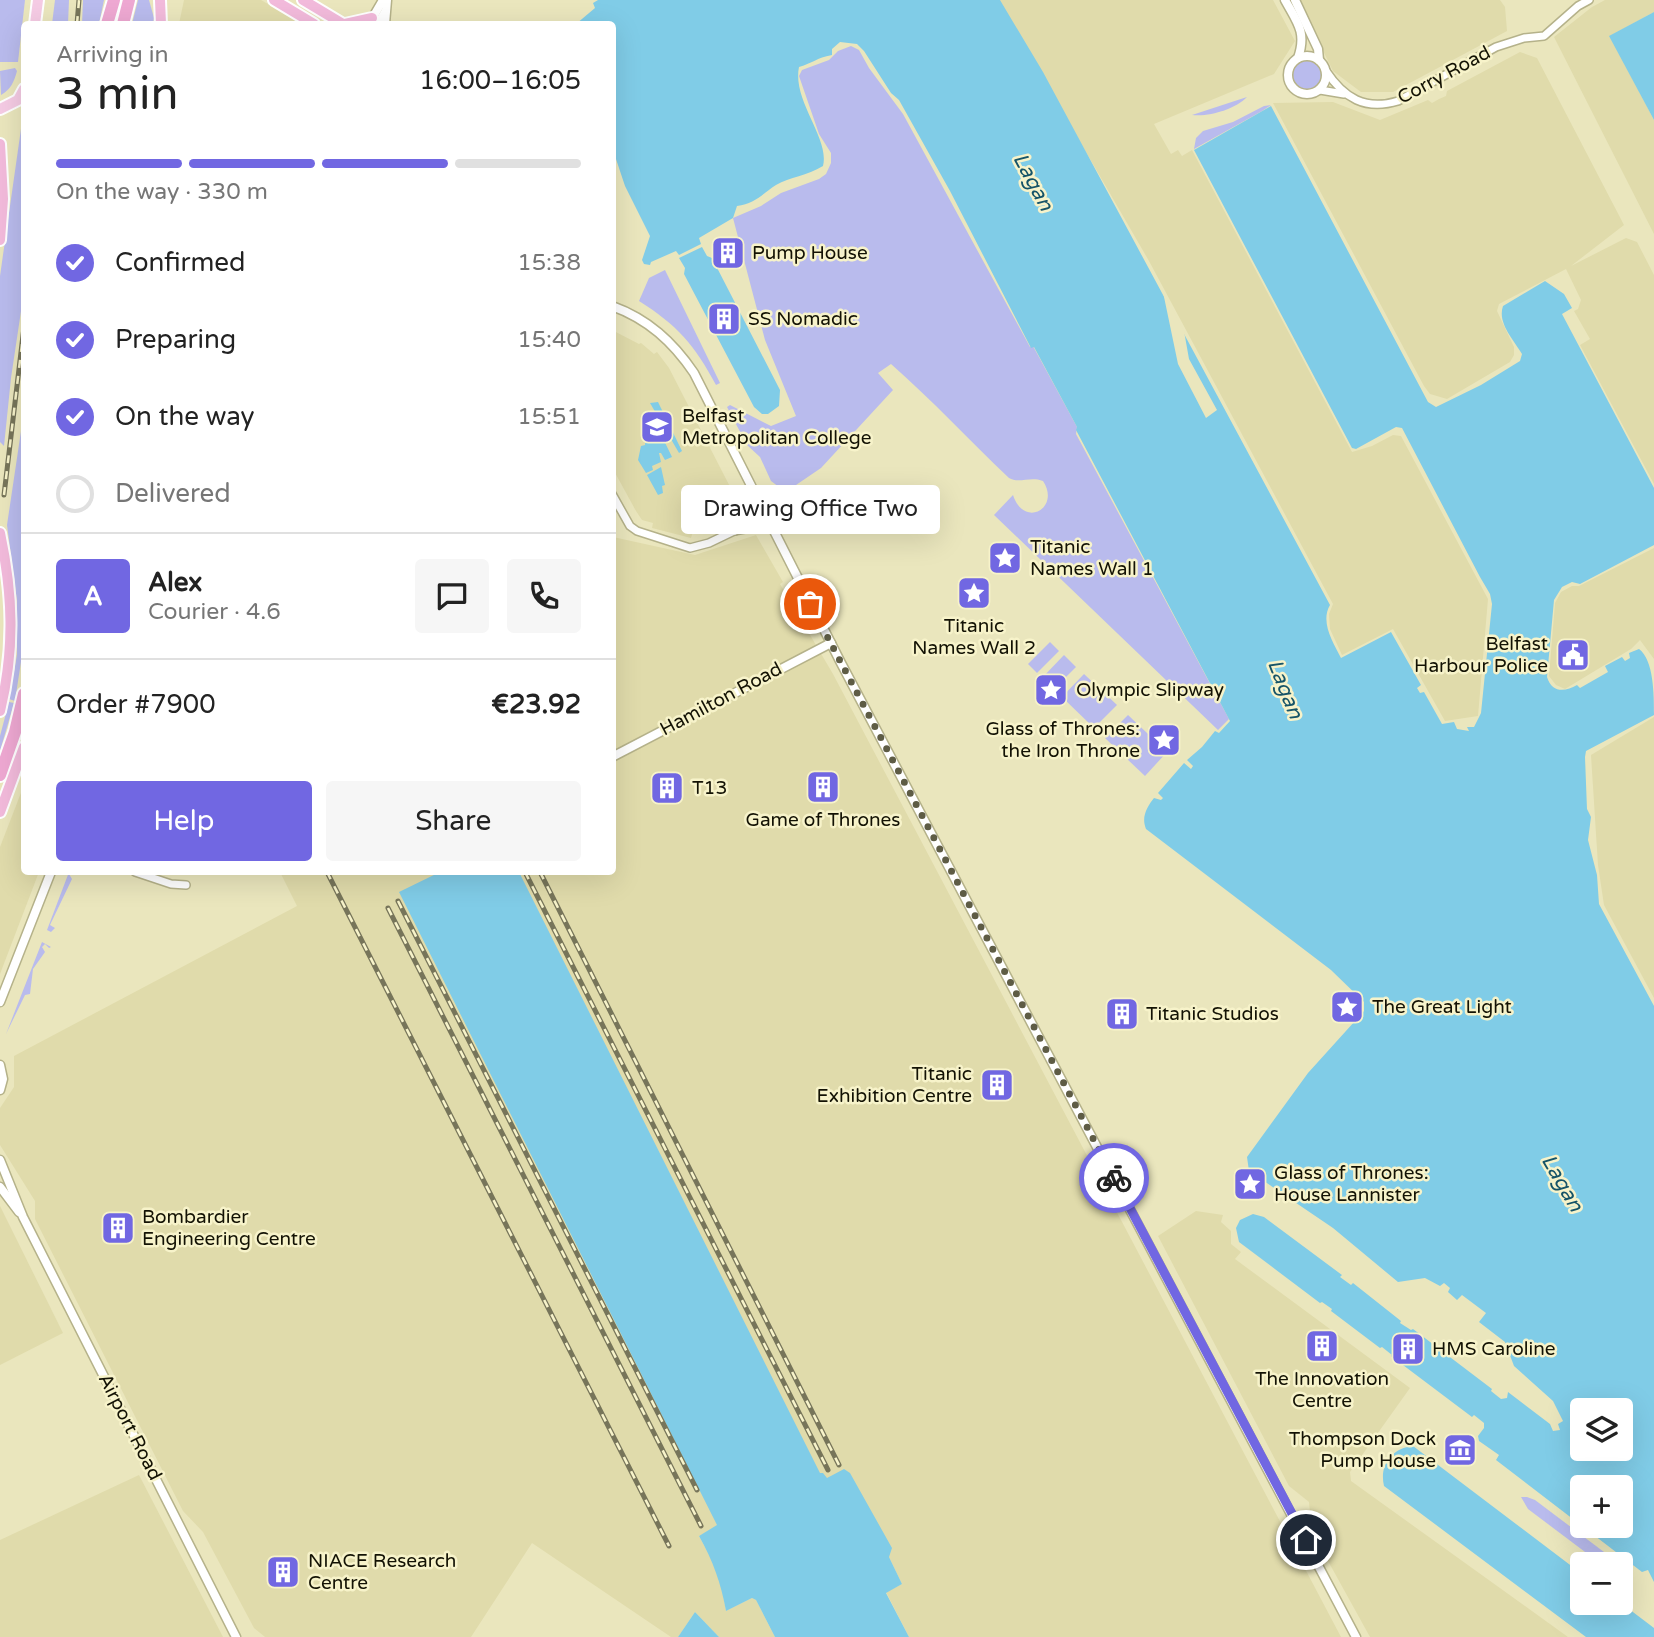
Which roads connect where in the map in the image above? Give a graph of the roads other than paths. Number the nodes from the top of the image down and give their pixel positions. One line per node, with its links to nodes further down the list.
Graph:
1 (38, 0): 11 (main road)
2 (114, 0): 12 (highway)
3 (129, 0): 13 (highway)
4 (160, 0): 14 (highway)
5 (274, 0): 15 (highway)
6 (303, 0): 16 (highway)
7 (1285, 0): 19 (street)
8 (1295, 0): 20 (street)
9 (1589, 0): 24 (street, Corry Road)
10 (385, 3): 17 (street); 18 (street)
11 (35, 21)
12 (108, 21)
13 (124, 21)
14 (161, 21)
15 (309, 21)
16 (339, 21)
17 (374, 21)
18 (385, 21)
19 (1298, 58): 20 (street); 22 (street)
20 (1319, 60): 21 (street)
21 (1326, 71): 22 (street); 24 (street)
22 (1320, 90): 24 (street, Corry Road)
23 (21, 94): 25 (main road)
24 (1345, 94)
25 (0, 109)
26 (0, 144): 27 (highway)
27 (0, 240)
28 (616, 308): 30 (street)
29 (616, 501): 32 (street)
30 (763, 511): 31 (street); 32 (street)
31 (768, 521): 32 (street); 34 (street)
32 (734, 531)
33 (0, 533): 36 (highway)
34 (831, 643): 38 (street, Hamilton Road); 51 (street)
35 (21, 707): 39 (highway)
36 (0, 711)
37 (21, 755): 40 (highway)
38 (616, 755)
39 (0, 775)
40 (0, 812)
41 (50, 875): 44 (street)
42 (144, 875): 43 (street)
43 (186, 885)
44 (0, 1002)
45 (0, 1065): 46 (street)
46 (0, 1090)
47 (0, 1160): 49 (street, Airport Road)
48 (0, 1187): 49 (street, Airport Road)
49 (23, 1217): 50 (street, Airport Road)
50 (236, 1637)
51 (1356, 1637)

